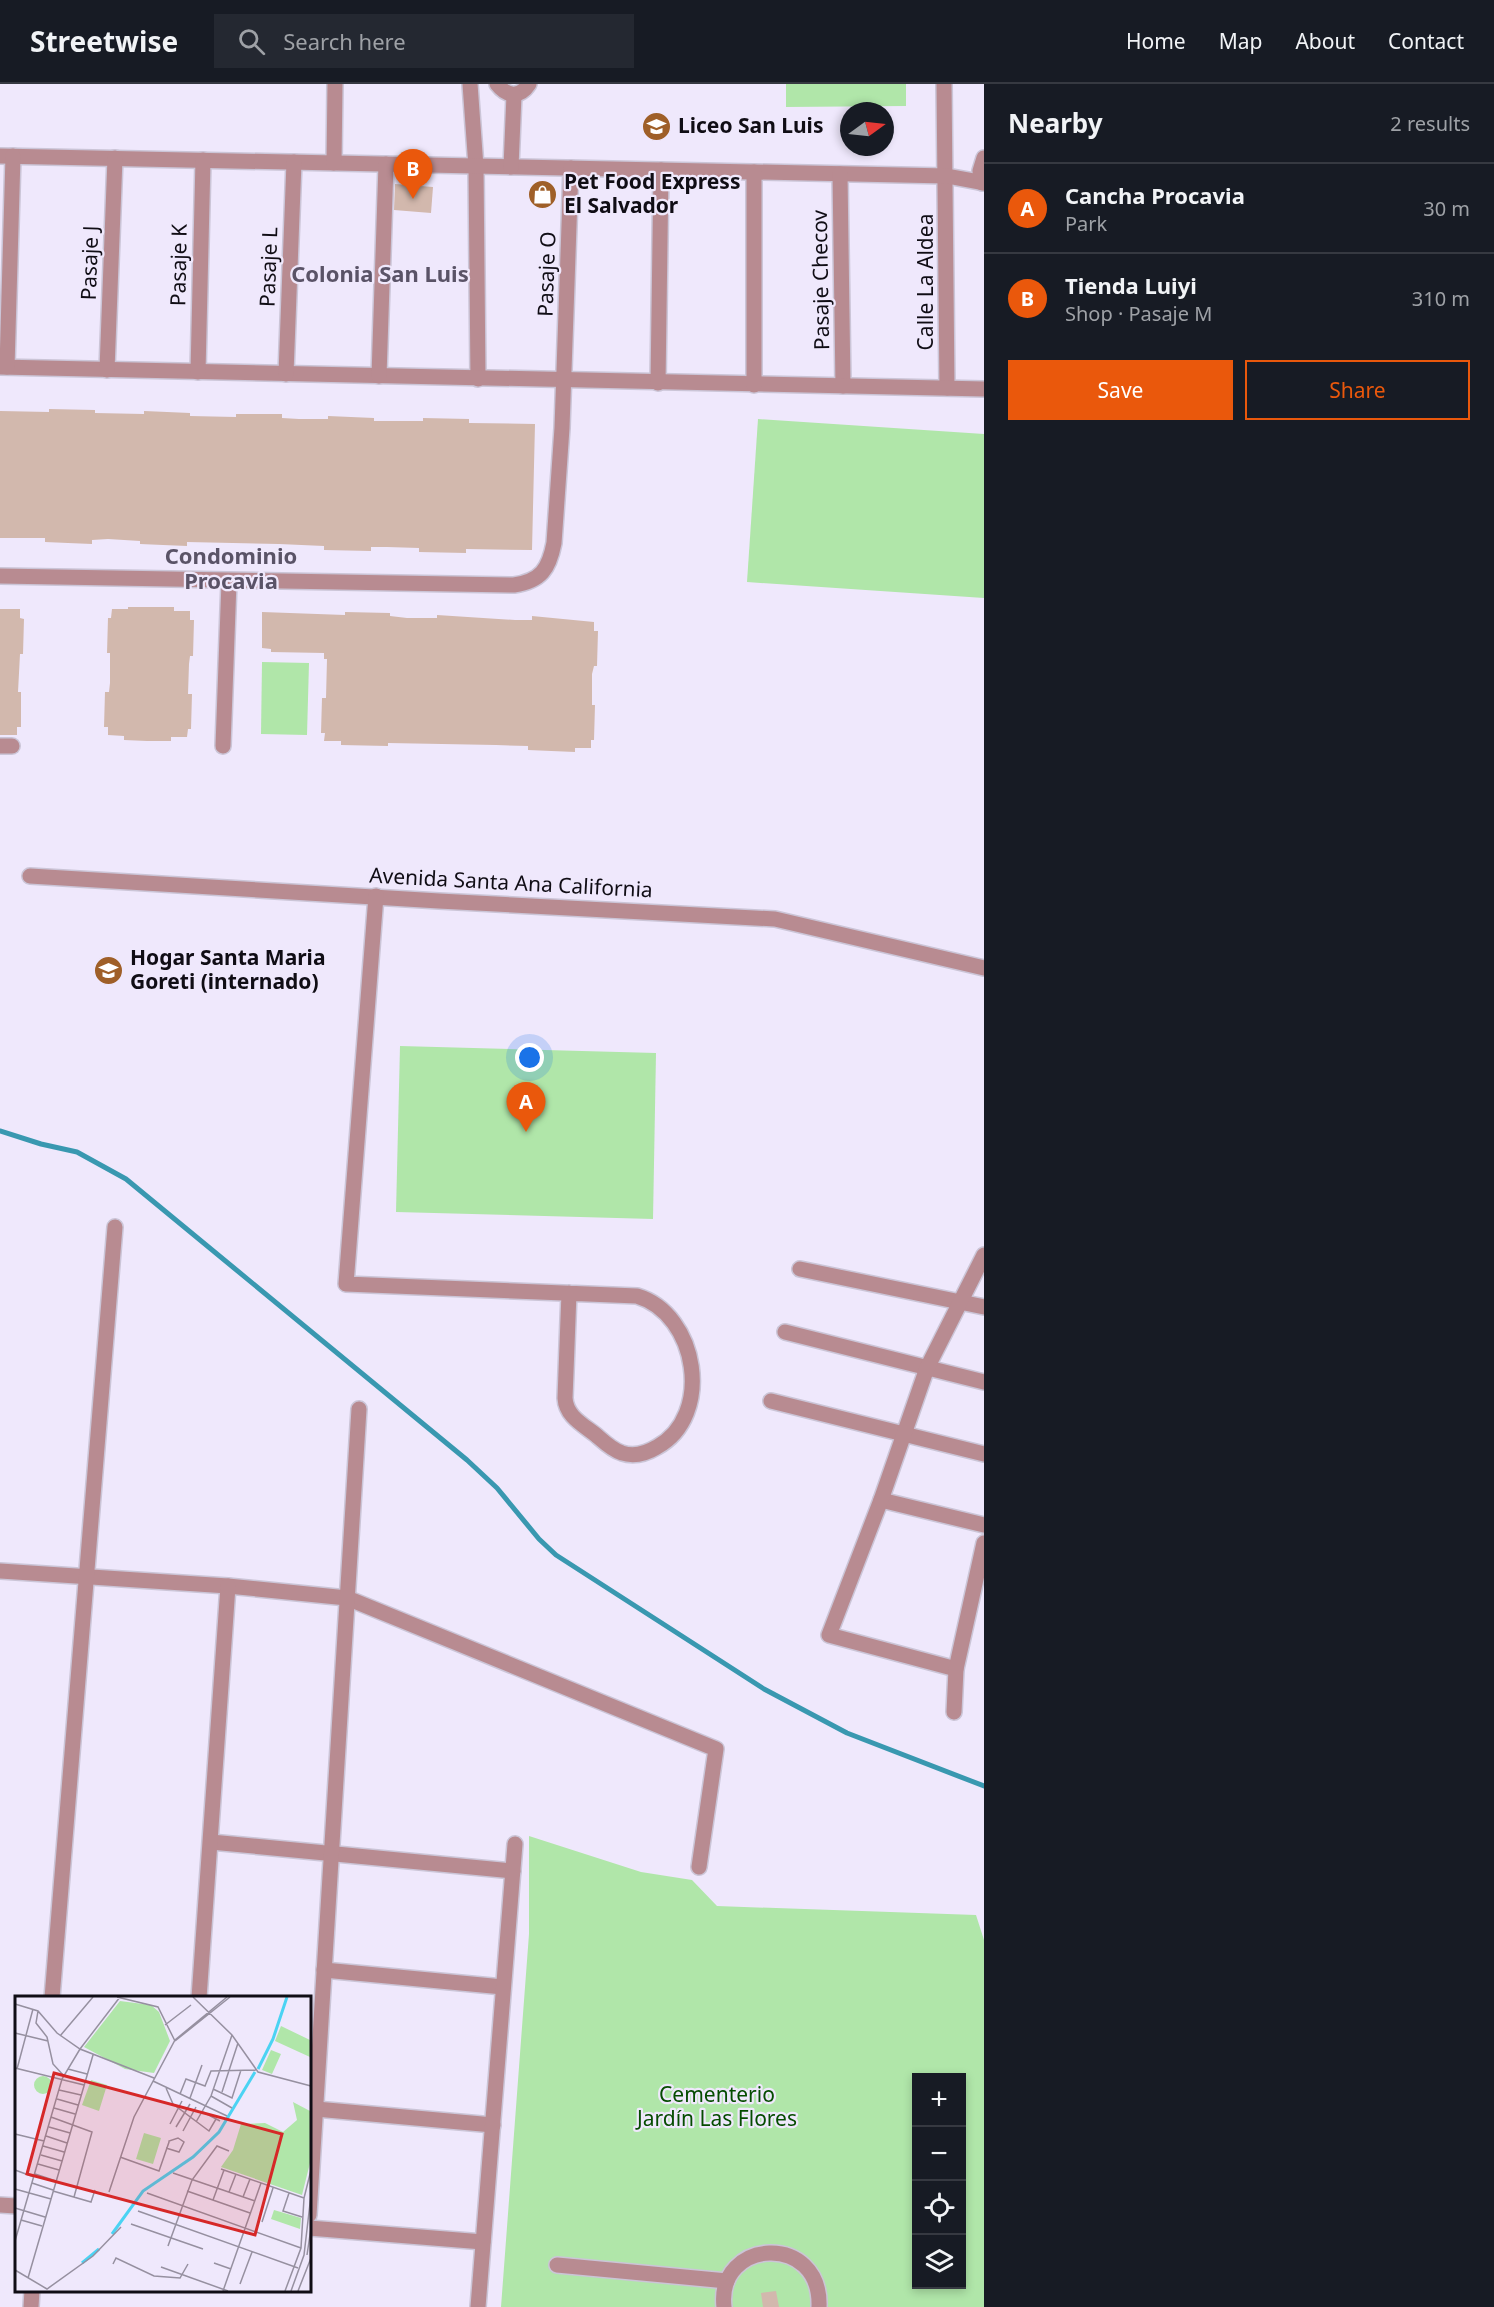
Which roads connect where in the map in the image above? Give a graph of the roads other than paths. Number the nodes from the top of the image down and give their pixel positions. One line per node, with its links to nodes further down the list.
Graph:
1 (335, 84): 12 (street)
2 (470, 84): 14 (street)
3 (497, 84): 6 (street)
4 (529, 84): 6 (street)
5 (944, 84): 20 (street, Calle La Aldea)
6 (514, 95): 15 (street)
7 (7, 156): 8 (street); 22 (street)
8 (115, 158): 10 (street); 23 (street, Pasaje J)
9 (984, 158): 21 (street)
10 (203, 160): 11 (street); 24 (street, Pasaje K)
11 (294, 162): 12 (street); 25 (street, Pasaje L)
12 (334, 163): 13 (street)
13 (386, 164): 14 (street); 26 (street)
14 (476, 167): 15 (street); 27 (street)
15 (512, 167): 16 (street)
16 (571, 168): 17 (street); 28 (street, Pasaje O)
17 (661, 170): 18 (street); 29 (street)
18 (754, 172): 19 (street); 30 (street)
19 (840, 174): 20 (street); 31 (street, Pasaje Checov)
20 (946, 176): 21 (street); 32 (street, Calle La Aldea)
21 (983, 183)
22 (3, 367): 23 (street)
23 (107, 370): 24 (street)
24 (198, 372): 25 (street)
25 (286, 374): 26 (street)
26 (379, 376): 27 (street)
27 (478, 379): 28 (street)
28 (564, 381): 29 (street); 35 (street, Pasaje O)
29 (658, 383): 30 (street)
30 (753, 385): 31 (street)
31 (843, 386): 32 (street)
32 (947, 388): 33 (street)
33 (984, 389)
34 (0, 576): 35 (street, Pasaje O)
35 (229, 582): 36 (street)
36 (223, 746)
37 (30, 876): 38 (street, Avenida Santa Ana California)
38 (376, 896): 39 (street, Avenida Santa Ana California); 43 (street)
39 (984, 968)
40 (115, 1227): 57 (street)
41 (984, 1255): 44 (street)
42 (800, 1269): 44 (street)
43 (569, 1293): 43 (street)
44 (961, 1303): 45 (street); 47 (street)
45 (984, 1307)
46 (785, 1332): 47 (street)
47 (927, 1368): 48 (street); 51 (street)
48 (984, 1382)
49 (771, 1401): 51 (street)
50 (359, 1409): 59 (street)
51 (905, 1433): 52 (street); 53 (street)
52 (984, 1454)
53 (881, 1500): 54 (street); 60 (street)
54 (984, 1525)
55 (984, 1543): 60 (street)
56 (0, 1571): 57 (street)
57 (85, 1578): 58 (street); 69 (street)
58 (228, 1586): 59 (street); 62 (street)
59 (347, 1598): 64 (street); 65 (street)
60 (956, 1669): 61 (street)
61 (954, 1712)
62 (211, 1842): 64 (street); 70 (street)
63 (515, 1844): 66 (street)
64 (331, 1853): 66 (street); 67 (street)
65 (699, 1867)
66 (513, 1871): 68 (street)
67 (324, 1970): 68 (street); 71 (street)
68 (503, 1987): 72 (street)
69 (52, 1996)
70 (199, 1996)
71 (315, 2109): 72 (street); 73 (street)
72 (493, 2125): 77 (street)
73 (310, 2197)
74 (0, 2205): 75 (street)
75 (15, 2206)
76 (310, 2228): 77 (street)
77 (483, 2242): 82 (street)
78 (556, 2265): 79 (street)
79 (727, 2281): 83 (street); 84 (street)
80 (32, 2292): 81 (street)
81 (31, 2307)
82 (478, 2307)
83 (724, 2307)
84 (819, 2307)

